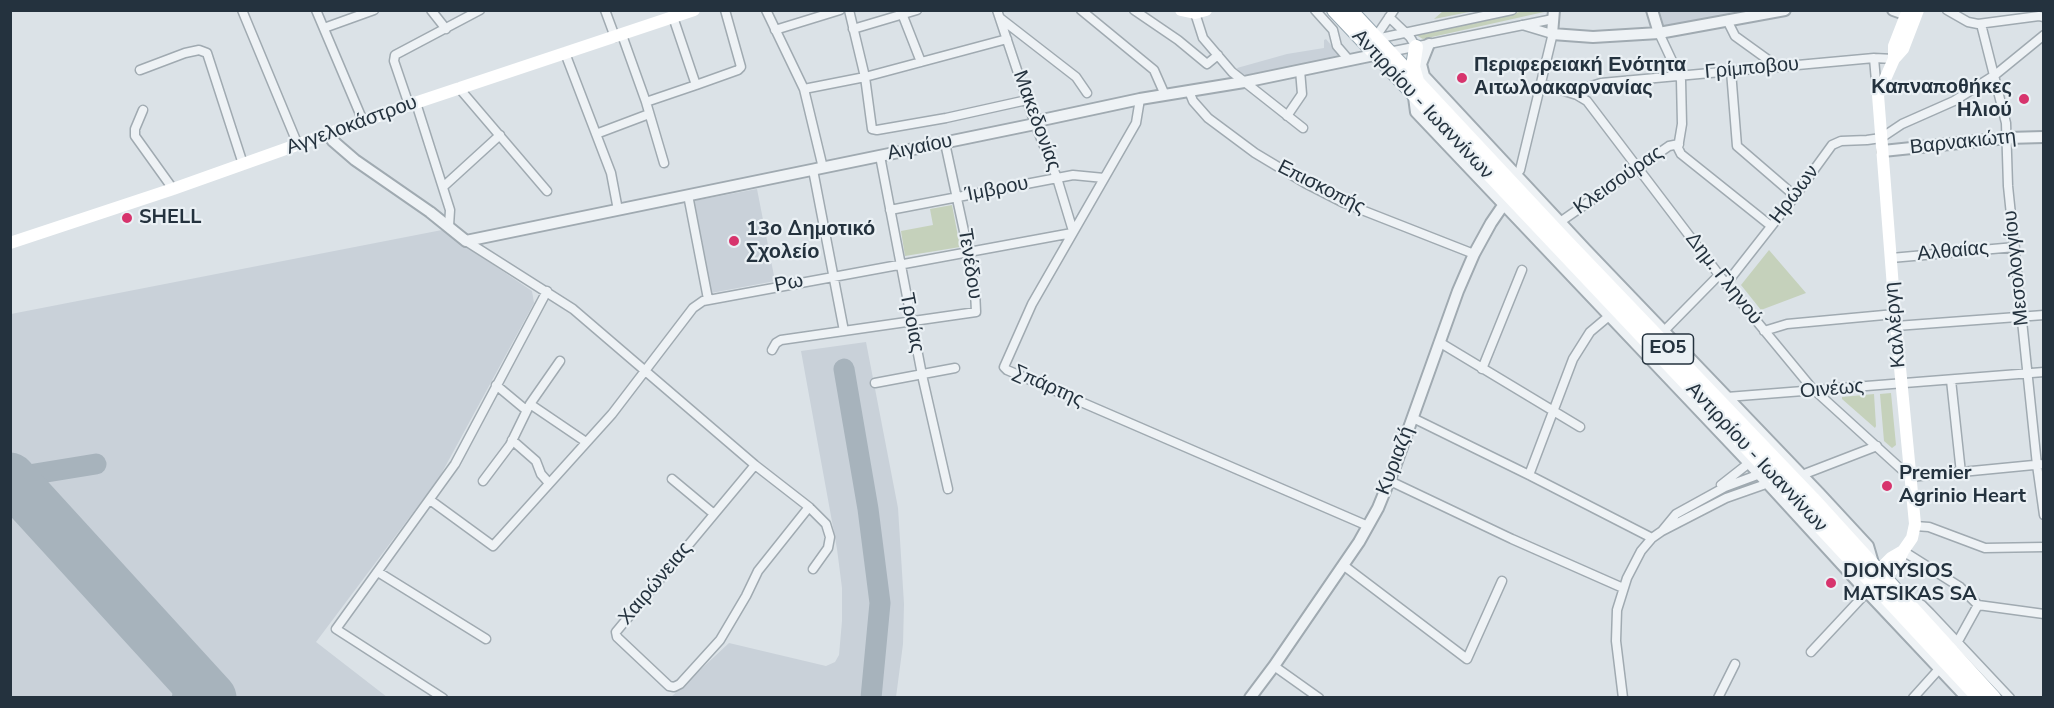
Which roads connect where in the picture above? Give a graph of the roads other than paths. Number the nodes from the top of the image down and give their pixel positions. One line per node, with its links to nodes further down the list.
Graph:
1 (242, 10): 91 (street)
2 (316, 10): 35 (street)
3 (374, 10): 35 (street)
4 (431, 10): 36 (street)
5 (480, 10): 36 (street)
6 (605, 10): 43 (street)
7 (694, 10): 30 (main road, Αγγελοκάστρου)
8 (725, 10): 65 (street)
9 (766, 10): 38 (street)
10 (840, 10): 38 (street)
11 (849, 10): 37 (street)
12 (917, 10): 25 (street)
13 (1081, 10): 70 (street)
14 (1134, 10): 49 (street)
15 (1181, 10): 24 (main road)
16 (1316, 10): 53 (street)
17 (1334, 10): 50 (main road, Αντιρρίου - Ιωαννίνων / ΕΟ5)
18 (1350, 10): 44 (main road, Αντιρρίου - Ιωαννίνων / ΕΟ5)
19 (1512, 10): 39 (street)
20 (1652, 10): 40 (street)
21 (1785, 10): 32 (street)
22 (1893, 10): 28 (street)
23 (1947, 10): 33 (street)
24 (1200, 12): 49 (street)
25 (902, 13): 37 (street); 54 (street)
26 (998, 14): 45 (street, Μακεδονίας); 69 (street)
27 (1391, 14): 39 (street); 44 (street)
28 (1912, 14): 52 (main road)
29 (1553, 15): 34 (street); 41 (street)
30 (673, 17): 43 (main road, Αγγελοκάστρου); 65 (street)
31 (2043, 17): 33 (street)
32 (1727, 20): 40 (street); 55 (street)
33 (1981, 24): 59 (street, Μεσολογγίου)
34 (1522, 25): 41 (street); 46 (street)
35 (324, 28): 81 (street)
36 (446, 29): 77 (street)
37 (853, 29): 61 (street)
38 (775, 30): 67 (street)
39 (1406, 33): 44 (street); 46 (street)
40 (1659, 33): 41 (street); 60 (street)
41 (1552, 34): 64 (street)
42 (2043, 35): 59 (street)
43 (618, 36): 48 (main road, Αγγελοκάστρου); 76 (street)
44 (1375, 38): 47 (main road, Αντιρρίου - Ιωαννίνων / ΕΟ5)
45 (1007, 39): 54 (street); 75 (street, Μακεδονίας)
46 (1422, 46): 47 (street); 63 (main road); 99 (street)
47 (1389, 52): 63 (main road, Αντιρρίου - Ιωαννίνων / ΕΟ5)
48 (565, 53): 66 (main road, Αγγελοκάστρου); 85 (street)
49 (1218, 55): 62 (street)
50 (1374, 55): 53 (street, Αιγαίου); 73 (main road, Αντιρρίου - Ιωαννίνων / ΕΟ5)
51 (1874, 58): 52 (street, Γρίμποβου); 55 (street, Γρίμποβου); 72 (street)
52 (1894, 59): 72 (main road)
53 (1349, 60): 57 (street, Αιγαίου)
54 (921, 62): 61 (street)
55 (1778, 67): 58 (street, Γρίμποβου)
56 (140, 70): 96 (street)
57 (1300, 70): 62 (street, Αιγαίου); 80 (street)
58 (1731, 71): 60 (street, Γρίμποβου); 106 (street)
59 (1995, 75): 88 (street); 89 (street, Μεσολογγίου)
60 (1679, 76): 71 (street, Γρίμποβου); 92 (street)
61 (864, 78): 67 (street); 75 (street)
62 (1244, 82): 68 (street, Αιγαίου); 80 (street)
63 (1419, 83): 118 (main road, Αντιρρίου - Ιωαννίνων / ΕΟ5)
64 (1541, 84): 71 (street, Δημ. Γληνού); 99 (street)
65 (696, 85): 76 (street)
66 (459, 88): 77 (main road, Αγγελοκάστρου); 86 (street)
67 (804, 89): 97 (street)
68 (1189, 91): 70 (street, Αιγαίου); 122 (street, Επισκοπής)
69 (1087, 93)
70 (1165, 95): 74 (street, Αιγαίου)
71 (1577, 95): 98 (street, Δημ. Γληνού)
72 (1878, 95): 88 (main road, Καλλέργη)
73 (1414, 97): 108 (street); 118 (main road, Αντιρρίου - Ιωαννίνων / ΕΟ5)
74 (1140, 99): 82 (street, Αιγαίου); 101 (street, Σπάρτης)
75 (1027, 100): 82 (street, Μακεδονίας)
76 (646, 102): 79 (street)
77 (413, 104): 81 (main road, Αγγελοκάστρου); 102 (street)
78 (143, 110): 103 (street)
79 (650, 114): 85 (street); 95 (street)
80 (1287, 116): 83 (street)
81 (363, 122): 84 (main road, Αγγελοκάστρου)
82 (1035, 124): 90 (street, Αιγαίου); 100 (street, Μακεδονίας)
83 (1303, 128)
84 (328, 134): 91 (main road, Αγγελοκάστρου); 112 (street)
85 (596, 134): 109 (street)
86 (500, 135): 102 (street); 104 (street)
87 (2043, 137): 89 (street, Βαρνακιώτη)
88 (1881, 138): 93 (main road, Καλλέργη); 106 (street, Ηρώων)
89 (2007, 138): 93 (street, Βαρνακιώτη); 119 (street, Μεσολογγίου)
90 (945, 143): 94 (street, Αιγαίου); 107 (street, Τενέδου)
91 (298, 144): 96 (main road, Αγγελοκάστρου)
92 (1679, 144): 98 (street, Κλεισούρας); 113 (street)
93 (1882, 151): 123 (main road, Καλλέργη)
94 (879, 156): 97 (street, Αιγαίου); 110 (street, Τροίας)
95 (664, 163)
96 (243, 164): 103 (main road, Αγγελοκάστρου)
97 (818, 169): 105 (street, Αιγαίου); 126 (street)
98 (1637, 169): 111 (street, Κλεισούρας); 127 (street, Δημ. Γληνού)
99 (1516, 175): 111 (street)
100 (1057, 178): 101 (street, Ίμβρου); 107 (street, Ίμβρου); 114 (street, Μακεδονίας)
101 (1104, 178): 114 (street, Σπάρτης)
102 (443, 187): 112 (street)
103 (172, 189): 117 (main road, Αγγελοκάστρου)
104 (548, 191)
105 (688, 195): 109 (street, Αιγαίου); 131 (street)
106 (1796, 196): 113 (street, Ηρώων)
107 (957, 198): 110 (street, Ίμβρου); 121 (street, Τενέδου)
108 (1504, 204): 115 (street); 122 (street, Κυριαζή)
109 (618, 210): 116 (street, Αιγαίου)
110 (890, 210): 124 (street, Τροίας)
111 (1560, 222): 120 (street)
112 (448, 226): 116 (street)
113 (1771, 226): 128 (street, Ηρώων)
114 (1072, 232): 121 (street, Ρω); 185 (street, Σπάρτης)
115 (1534, 238): 118 (main road); 134 (street)
116 (466, 241): 130 (street)
117 (10, 243)
118 (1560, 243): 120 (main road); 132 (main road, Αντιρρίου - Ιωαννίνων / ΕΟ5); 143 (main road, Αντιρρίου - Ιωαννίνων / ΕΟ5)
119 (2015, 247): 123 (street, Αλθαίας); 135 (street, Μεσολογγίου)
120 (1586, 250): 129 (street)
121 (968, 253): 124 (street, Ρω); 137 (street, Τενέδου)
122 (1474, 254): 141 (street, Κυριαζή)
123 (1891, 258): 136 (main road, Καλλέργη)
124 (899, 265): 126 (street, Ρω); 137 (street, Τροίας)
125 (1522, 270): 146 (street)
126 (834, 276): 131 (street, Ρω); 138 (street)
127 (1719, 276): 128 (street, Δημ. Γληνού); 139 (street)
128 (1726, 284): 140 (street, Δημ. Γληνού)
129 (1625, 290): 132 (main road); 139 (street)
130 (547, 291): 147 (street); 155 (street)
131 (708, 299): 147 (street, Ρω)
132 (1630, 308): 194 (main road, Αντιρρίου - Ιωαννίνων / ΕΟ5)
133 (2043, 315): 135 (street)
134 (1609, 316): 149 (street); 159 (street)
135 (2023, 317): 136 (street); 150 (street, Μεσολογγίου)
136 (1895, 320): 140 (street); 154 (main road, Καλλέργη)
137 (911, 322): 138 (street); 151 (street, Τροίας)
138 (844, 331): 142 (street)
139 (1664, 331): 157 (street)
140 (1764, 331): 156 (street, Δημ. Γληνού)
141 (1439, 342): 146 (street); 161 (street, Κυριαζή)
142 (772, 350)
143 (1658, 352): 149 (main road); 162 (main road, Αντιρρίου - Ιωαννίνων / ΕΟ5)
144 (560, 361): 158 (street)
145 (955, 368): 151 (street)
146 (1482, 369): 159 (street)
147 (646, 372): 165 (street, Ρω); 169 (street)
148 (2043, 372): 150 (street, Οινέως)
149 (1663, 374): 160 (street)
150 (2028, 374): 152 (street, Οινέως); 168 (street, Μεσολογγίου)
151 (922, 375): 153 (street); 179 (street, Τροίας)
152 (1951, 380): 154 (street, Οινέως); 171 (street)
153 (875, 383)
154 (1901, 384): 156 (street, Οινέως); 173 (main road, Καλλέργη)
155 (496, 385): 158 (street); 181 (street)
156 (1815, 391): 157 (street, Οινέως); 166 (street, Δημ. Γληνού)
157 (1728, 397): 194 (street)
158 (528, 407): 164 (street); 165 (street)
159 (1553, 411): 163 (street); 172 (street)
160 (1702, 415): 162 (main road); 167 (street)
161 (1413, 418): 172 (street); 177 (street, Κυριαζή)
162 (1720, 419): 194 (main road, Αντιρρίου - Ιωαννίνων / ΕΟ5)
163 (1580, 427)
164 (512, 440): 176 (street); 178 (street)
165 (586, 442): 178 (street, Ρω)
166 (1877, 446): 170 (street); 173 (street, Δημ. Γληνού)
167 (1749, 463): 175 (street); 180 (street)
168 (2040, 464): 171 (street); 184 (street, Μεσολογγίου)
169 (755, 465): 182 (street); 183 (street, Χαιρώνειας)
170 (1807, 473)
171 (1961, 473): 173 (street)
172 (1529, 475): 188 (street)
173 (1910, 477): 186 (main road, Καλλέργη)
174 (672, 478): 183 (street)
175 (1761, 479): 180 (street); 187 (street); 194 (street)
176 (483, 481)
177 (1390, 481): 185 (street, Κυριαζή); 196 (street)
178 (549, 483): 181 (street, Ρω)
179 (948, 489)
180 (1711, 494): 187 (street)
181 (430, 500): 193 (street)
182 (809, 507): 183 (street, Χαιρώνειας); 192 (street)
183 (714, 514)
184 (2043, 515)
185 (1368, 526): 191 (street, Κυριαζή)
186 (1915, 526): 189 (street); 190 (main road)
187 (1662, 531): 188 (street)
188 (1652, 538): 196 (street)
189 (2043, 547)
190 (1903, 551): 194 (main road); 198 (street)
191 (1343, 565): 195 (street); 204 (street, Κυριαζή)
192 (813, 569)
193 (378, 572): 200 (street); 206 (street)
194 (1875, 579): 197 (main road, Αντιρρίου - Ιωαννίνων / ΕΟ5); 202 (street); 205 (street); 213 (main road, Αντιρρίου - Ιωαννίνων / ΕΟ5)
195 (1502, 581)
196 (1623, 588): 209 (street)
197 (1900, 593): 201 (street); 214 (main road, Αντιρρίου - Ιωαννίνων / ΕΟ5)
198 (1978, 605): 199 (street); 201 (street)
199 (2043, 614)
200 (486, 639)
201 (1957, 643): 215 (street)
202 (1811, 652)
203 (1735, 664): 210 (street)
204 (1274, 666): 207 (street, Κυριαζή); 208 (street)
205 (1940, 668): 211 (street); 212 (street)
206 (443, 698)
207 (1250, 698)
208 (1319, 698)
209 (1623, 698)
210 (1718, 698)
211 (1913, 698)
212 (1967, 698)
213 (1979, 698)
214 (1994, 698)
215 (2010, 698)

